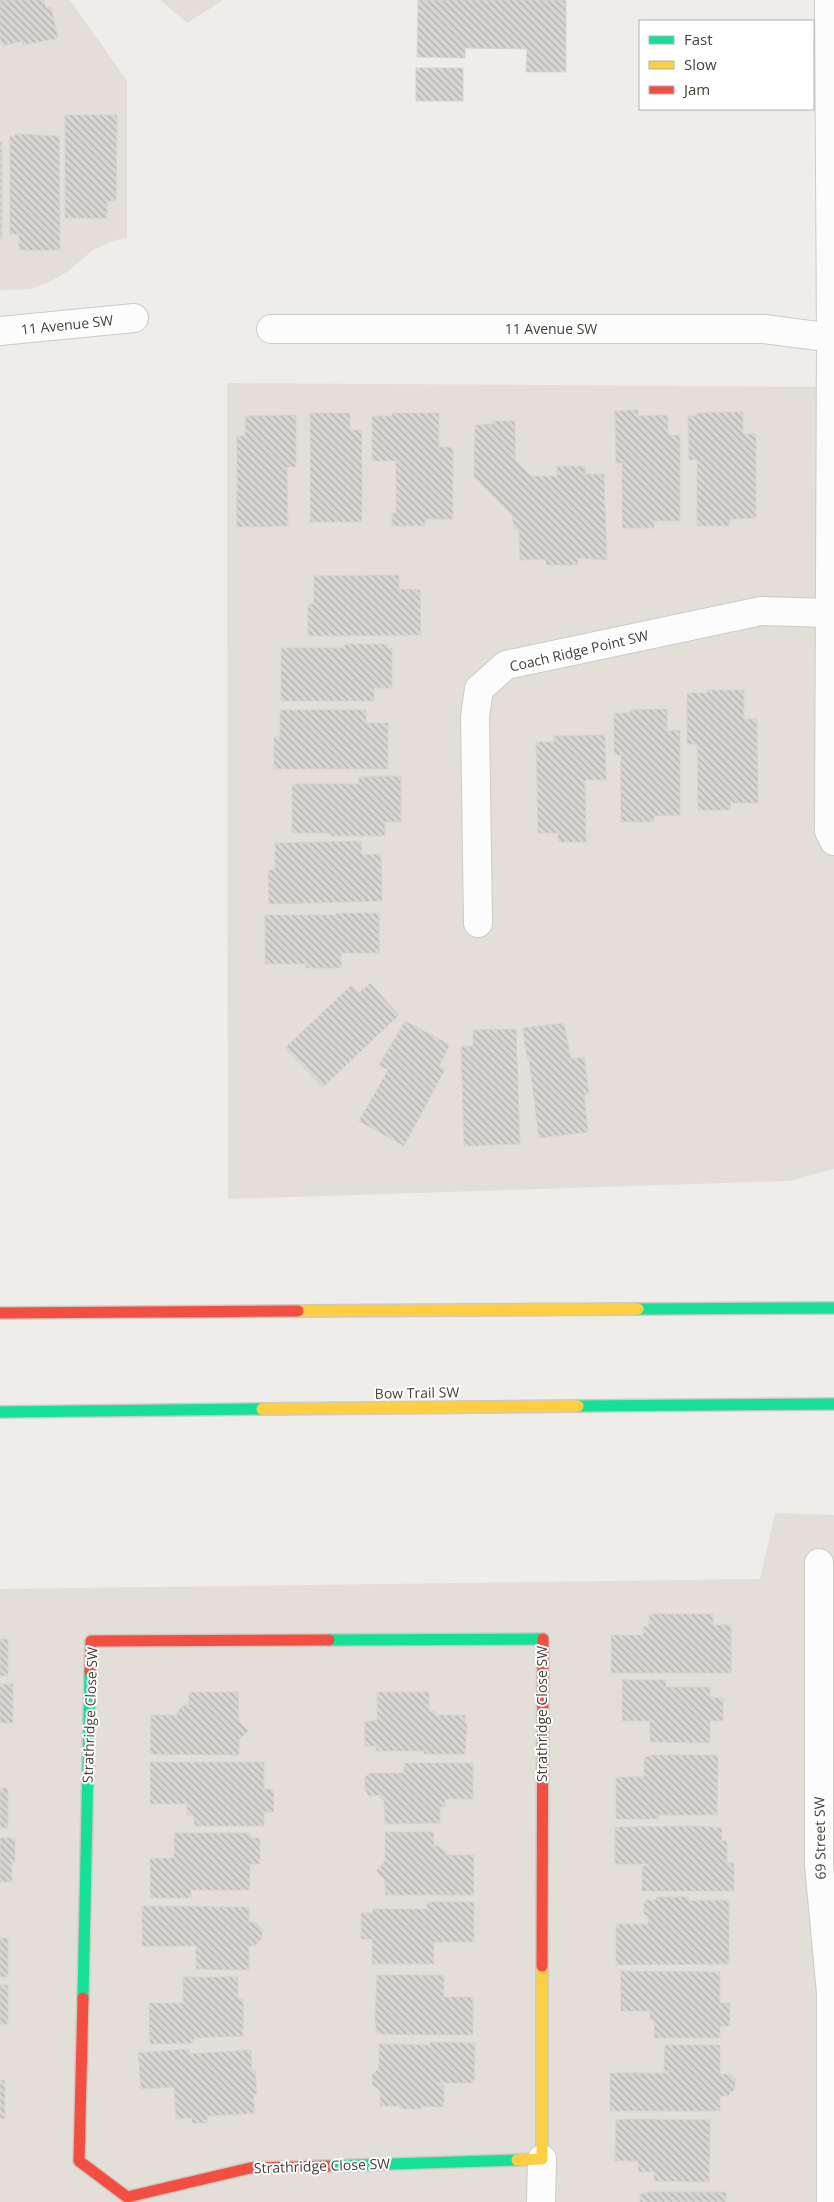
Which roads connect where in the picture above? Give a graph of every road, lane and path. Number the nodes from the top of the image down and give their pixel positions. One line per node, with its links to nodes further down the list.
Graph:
1 (829, 0): 5 (street)
2 (134, 318): 4 (street, 11 Avenue SW)
3 (271, 329): 5 (street, 11 Avenue SW)
4 (0, 331)
5 (832, 338): 6 (street)
6 (829, 613): 7 (street); 8 (street, Coach Ridge Point SW)
7 (834, 841)
8 (478, 923)
9 (834, 1308): 10 (street)
10 (0, 1313)
11 (834, 1404): 12 (street, Bow Trail SW)
12 (0, 1412)
13 (819, 1563): 16 (street, 69 Street SW)
14 (542, 2159): 14 (street, Strathridge Close SW); 15 (street, Strathridge Close SW)
15 (541, 2202)
16 (831, 2202)

